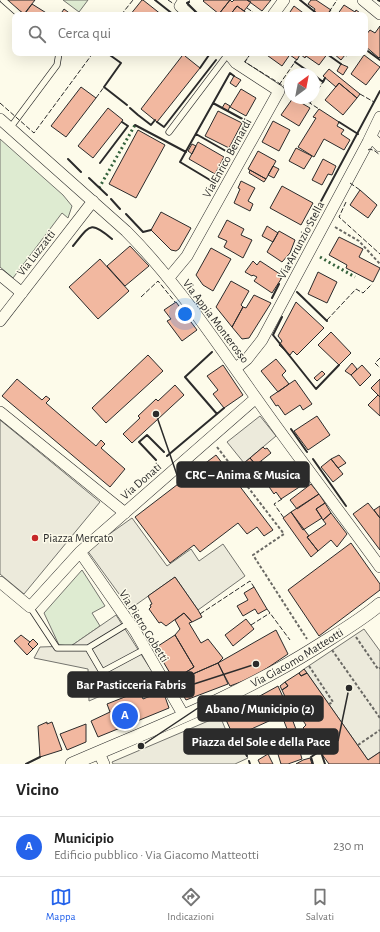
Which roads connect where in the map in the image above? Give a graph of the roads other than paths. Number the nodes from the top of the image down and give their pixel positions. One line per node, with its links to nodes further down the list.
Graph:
1 (3, 0): 5 (lane)
2 (184, 0): 6 (street)
3 (284, 0): 7 (street)
4 (363, 0): 8 (street)
5 (17, 12)
6 (187, 12)
7 (275, 12)
8 (380, 14)
9 (59, 56): 16 (lane)
10 (226, 56): 17 (lane)
11 (230, 56): 13 (street, Via Enrico Bernardi)
12 (242, 56): 13 (street)
13 (236, 63): 22 (street, Via Enrico Bernardi)
14 (380, 117): 18 (street, Via Arrunzio Stella)
15 (0, 119): 16 (street, Via Appia Monterosso)
16 (13, 125): 20 (street, Via Appia Monterosso)
17 (169, 132)
18 (370, 140): 19 (street); 25 (street, Via Arrunzio Stella)
19 (380, 146)
20 (93, 201): 22 (street, Via Appia Monterosso); 23 (street, Via Luzzatti)
21 (0, 276): 23 (street)
22 (167, 277): 25 (street, Via Appia Monterosso)
23 (22, 293): 24 (street, Via Luzzatti)
24 (0, 321)
25 (236, 368): 26 (street, Via Appia Monterosso)
26 (256, 398): 28 (street, Via Donati); 30 (street, Via Appia Monterosso)
27 (0, 412): 28 (street)
28 (125, 513): 29 (street, Via Donati)
29 (80, 552): 33 (street); 34 (street, Via Pietro Gobetti)
30 (380, 567)
31 (0, 582): 33 (street)
32 (380, 604): 37 (street, Via Giacomo Matteotti)
33 (30, 607): 35 (lane)
34 (129, 623): 35 (lane); 36 (street, Via Pietro Gobetti)
35 (88, 648): 36 (lane)
36 (145, 648): 37 (street, Via Pietro Gobetti)
37 (184, 716): 38 (street, Via Giacomo Matteotti)
38 (101, 758): 39 (street, Via Giacomo Matteotti)
39 (72, 764)

